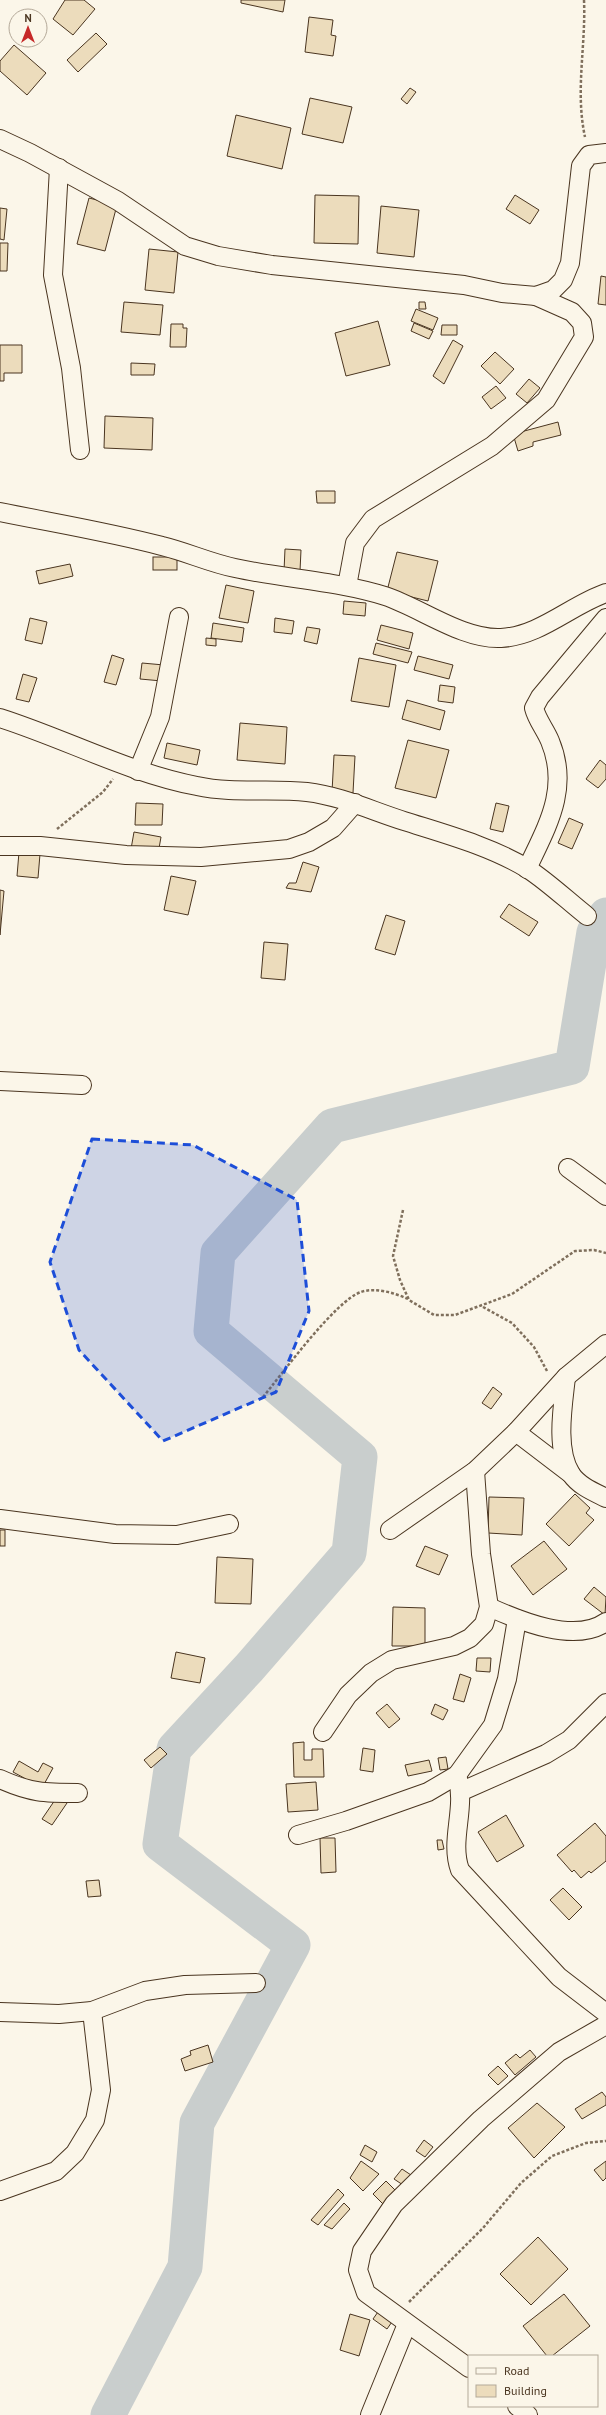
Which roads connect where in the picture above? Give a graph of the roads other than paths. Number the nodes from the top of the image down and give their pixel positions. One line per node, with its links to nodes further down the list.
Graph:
1 (0, 139): 3 (street)
2 (598, 154): 4 (street)
3 (59, 168): 4 (street); 5 (street)
4 (536, 296): 7 (street)
5 (80, 450)
6 (0, 512): 7 (street)
7 (347, 586): 8 (street)
8 (606, 593)
9 (179, 617): 12 (street)
10 (606, 618): 15 (street)
11 (0, 718): 12 (street)
12 (131, 768): 13 (street)
13 (355, 803): 14 (street); 15 (street)
14 (0, 846)
15 (527, 869): 16 (street)
16 (587, 916)
17 (0, 1081): 18 (street)
18 (82, 1085)
19 (568, 1168): 20 (street)
20 (606, 1196)
21 (606, 1344): 22 (street)
22 (561, 1383): 23 (street); 25 (street)
23 (516, 1432): 24 (street); 25 (street)
24 (475, 1471): 31 (street); 32 (street)
25 (571, 1474): 26 (street)
26 (586, 1488): 27 (street); 28 (street)
27 (606, 1489)
28 (606, 1498)
29 (0, 1519): 30 (street)
30 (229, 1524)
31 (390, 1530)
32 (489, 1607): 33 (street); 36 (street)
33 (517, 1620): 34 (street); 38 (street)
34 (606, 1622)
35 (606, 1703): 38 (street)
36 (323, 1732)
37 (0, 1779): 39 (street)
38 (460, 1783): 40 (street); 44 (street)
39 (78, 1793)
40 (298, 1835)
41 (256, 1983): 42 (street)
42 (92, 2011): 43 (street); 46 (street)
43 (0, 2012)
44 (606, 2013)
45 (606, 2025): 47 (street)
46 (0, 2191)
47 (401, 2319): 48 (street); 50 (street)
48 (468, 2367)
49 (518, 2407): 51 (street)
50 (370, 2415)
51 (528, 2415)

